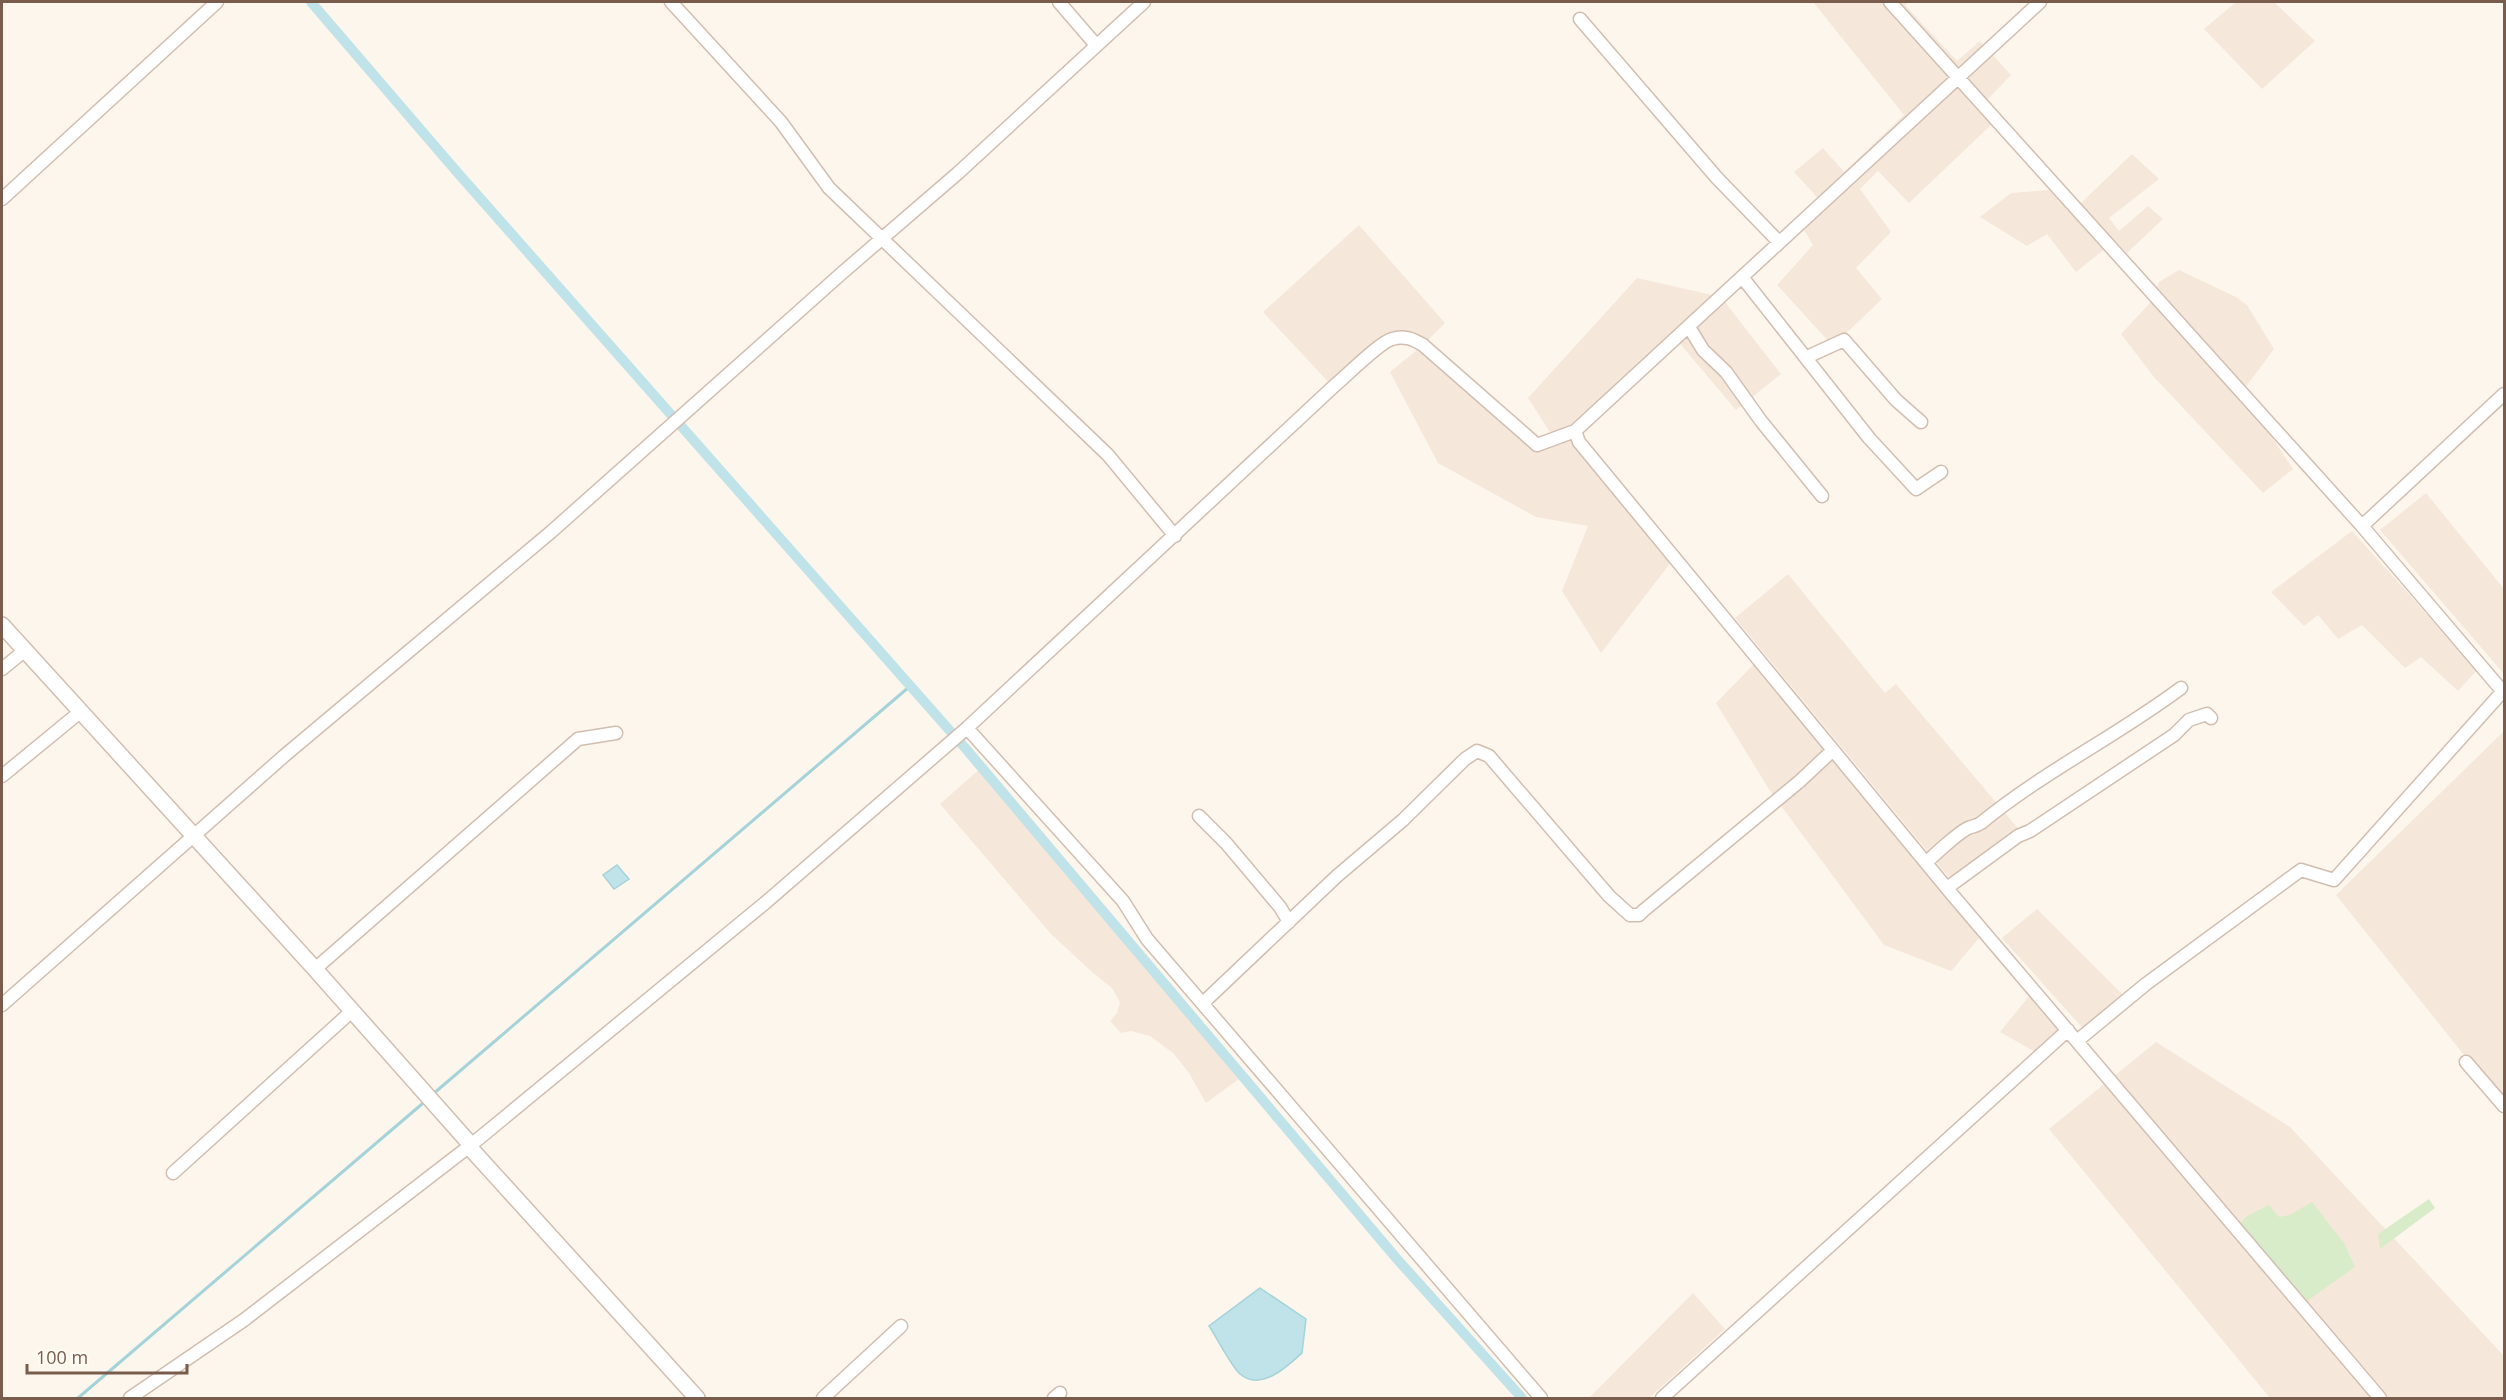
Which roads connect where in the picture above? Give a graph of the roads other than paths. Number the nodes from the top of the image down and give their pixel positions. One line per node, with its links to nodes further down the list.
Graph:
1 (217, 2): 10 (street)
2 (671, 2): 11 (street)
3 (1059, 2): 8 (street)
4 (1144, 2): 8 (street)
5 (1890, 2): 9 (street)
6 (2040, 2): 9 (street)
7 (1580, 19): 12 (street)
8 (1096, 45): 11 (street)
9 (1957, 76): 12 (street); 21 (street)
10 (2, 199)
11 (881, 240): 22 (street); 35 (street)
12 (1779, 242): 13 (street)
13 (1742, 277): 14 (street); 15 (street)
14 (1689, 327): 18 (street); 20 (street)
15 (1807, 357): 17 (street); 19 (street)
16 (2505, 394): 21 (street)
17 (1921, 422)
18 (1575, 431): 22 (street); 32 (street)
19 (1941, 472)
20 (1822, 496)
21 (2362, 526): 27 (street)
22 (1175, 536): 30 (street)
23 (2, 626): 24 (street)
24 (24, 651): 25 (street); 28 (street)
25 (2, 669)
26 (2181, 688): 36 (street)
27 (2504, 692): 44 (street)
28 (80, 712): 33 (street); 35 (street)
29 (2211, 718): 37 (street)
30 (964, 731): 40 (street); 47 (street)
31 (616, 733): 39 (street)
32 (1833, 750): 36 (street); 38 (street)
33 (2, 777)
34 (1199, 816): 38 (street)
35 (193, 836): 39 (street); 41 (street)
36 (1926, 863): 37 (street)
37 (1947, 888): 43 (street)
38 (1289, 922): 40 (street)
39 (315, 969): 42 (street)
40 (1203, 1003): 53 (street)
41 (2, 1005)
42 (352, 1011): 47 (street); 48 (street)
43 (2068, 1030): 44 (street); 54 (street)
44 (2077, 1041): 55 (street)
45 (2466, 1062): 46 (street)
46 (2505, 1106)
47 (471, 1145): 50 (street); 51 (street)
48 (173, 1173)
49 (901, 1326): 52 (street)
50 (130, 1398)
51 (697, 1398)
52 (823, 1398)
53 (1541, 1398)
54 (1662, 1398)
55 (2380, 1398)

